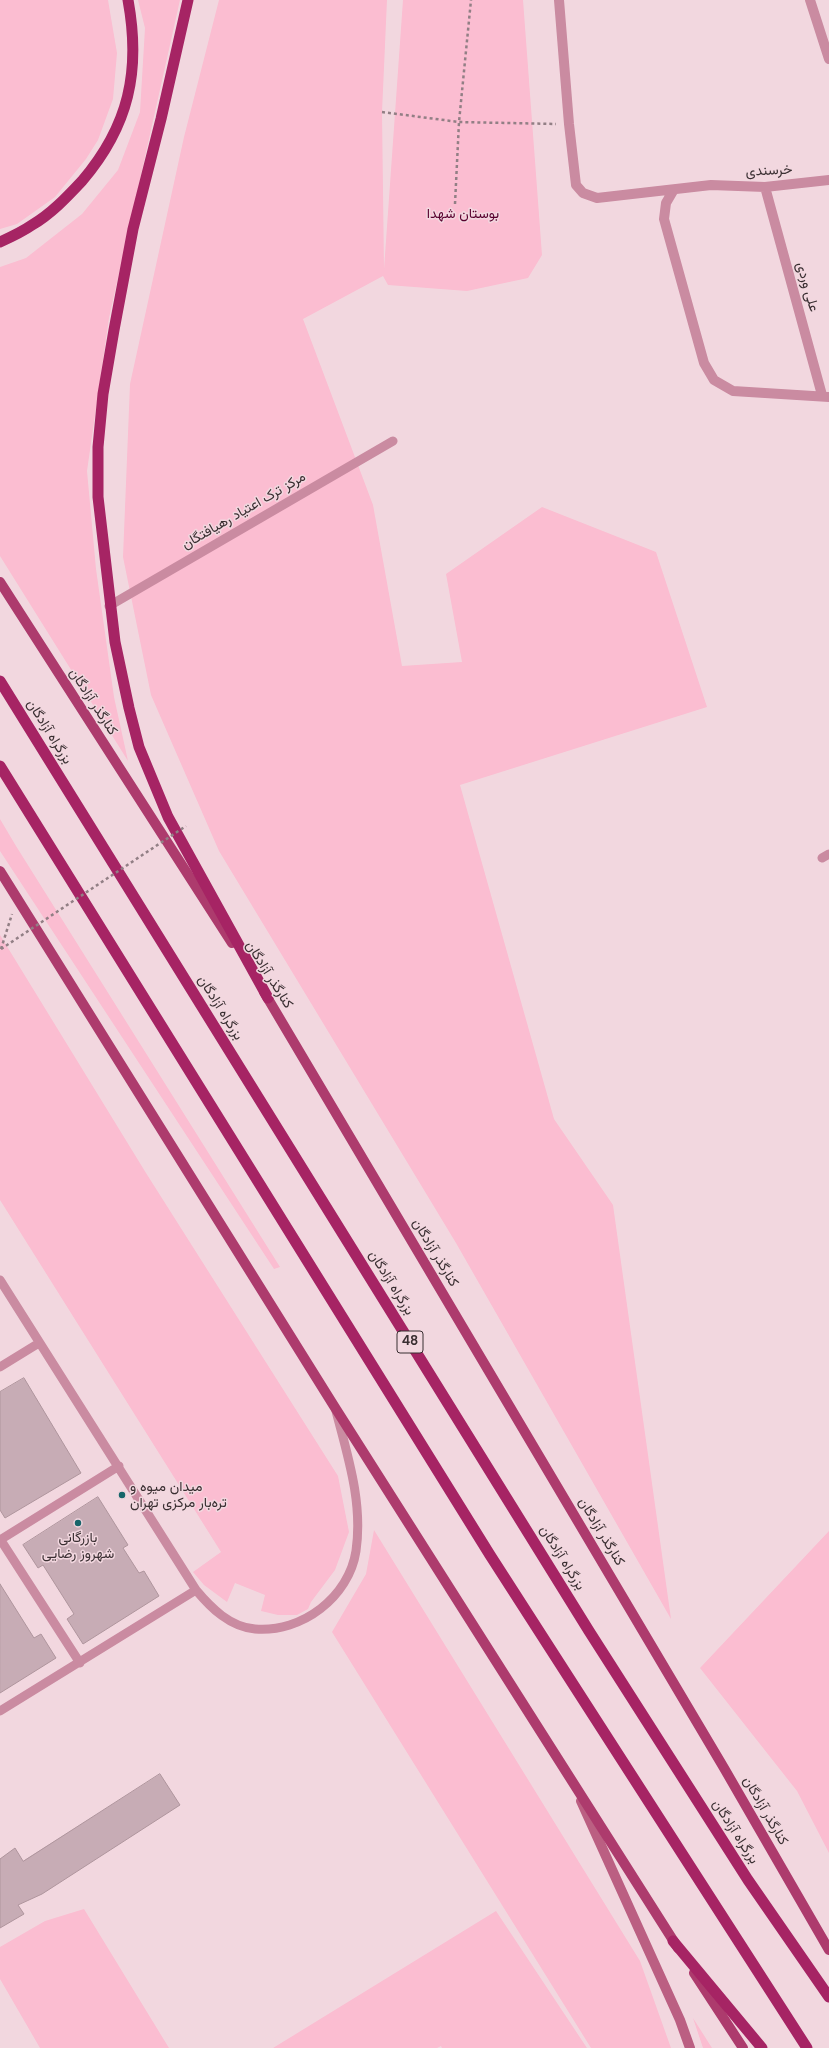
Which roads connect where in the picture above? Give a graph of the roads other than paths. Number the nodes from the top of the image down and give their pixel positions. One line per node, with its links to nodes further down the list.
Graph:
1 (128, 0): 9 (highway)
2 (188, 0): 13 (highway)
3 (559, 0): 8 (street, خرسندی)
4 (810, 0): 5 (street)
5 (829, 59)
6 (829, 180): 7 (street, خرسندی)
7 (764, 187): 8 (street, خرسندی); 10 (street, علی وردی)
8 (673, 191): 10 (street)
9 (0, 242)
10 (826, 396)
11 (393, 441): 13 (lane, مرکز ترک اعتیاد رهیافتگان)
12 (0, 582): 17 (main road, کنارگذر آزادگان)
13 (109, 606): 17 (highway)
14 (0, 681): 30 (highway, بزرگراه آزادگان / 48)
15 (0, 766): 34 (highway)
16 (0, 871): 21 (main road)
17 (268, 998): 29 (main road, کنارگذر آزادگان)
18 (0, 1280): 19 (lane)
19 (39, 1343): 20 (lane); 22 (lane)
20 (0, 1367)
21 (334, 1406): 24 (lane); 27 (main road)
22 (119, 1466): 23 (lane); 24 (lane)
23 (0, 1539): 25 (lane)
24 (196, 1590): 25 (lane)
25 (80, 1663): 26 (lane)
26 (0, 1711)
27 (572, 1781): 28 (main road); 31 (main road)
28 (673, 1941): 32 (main road); 33 (highway)
29 (829, 1950)
30 (829, 1997)
31 (690, 2048)
32 (743, 2048)
33 (762, 2048)
34 (807, 2048)

